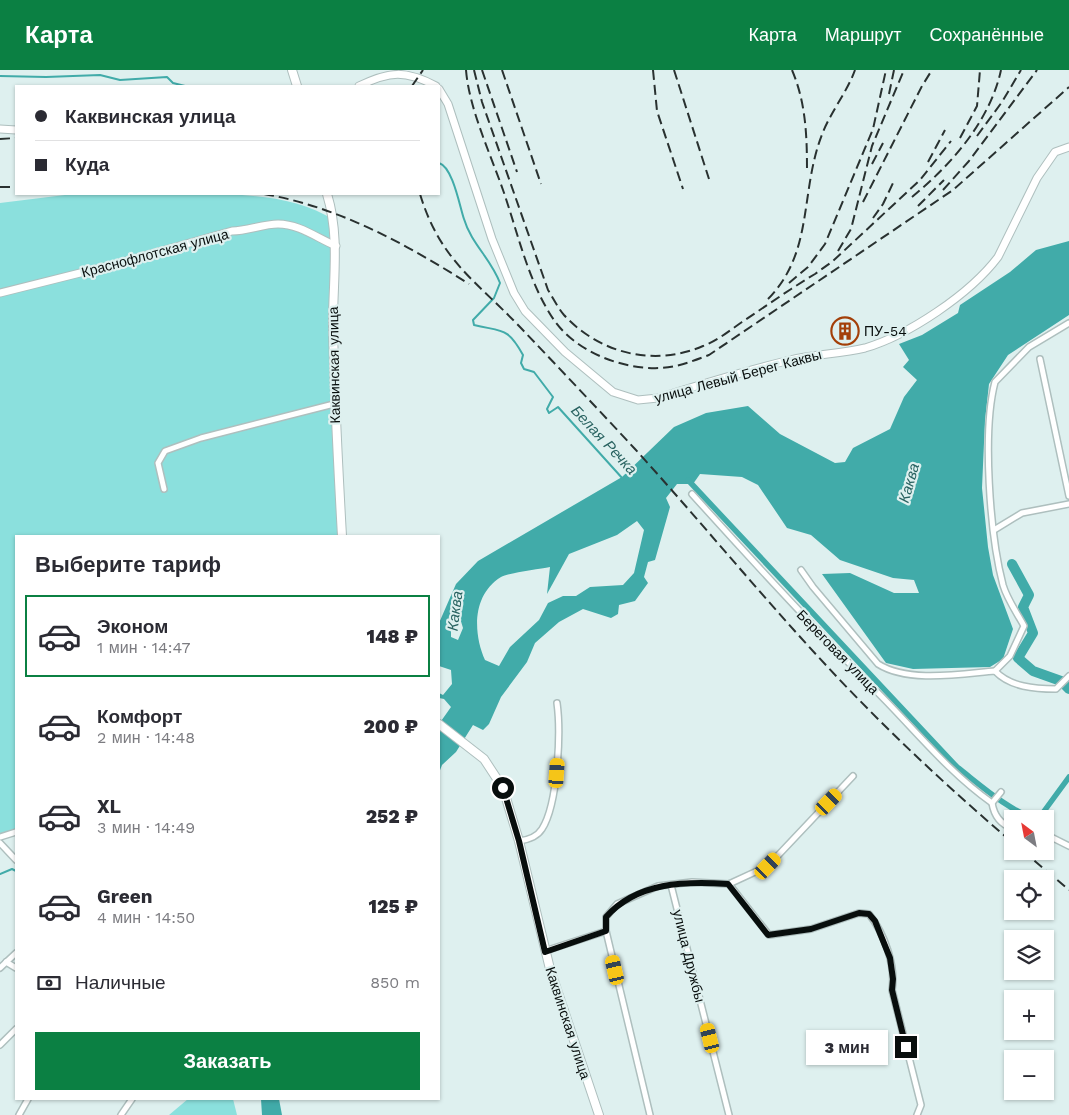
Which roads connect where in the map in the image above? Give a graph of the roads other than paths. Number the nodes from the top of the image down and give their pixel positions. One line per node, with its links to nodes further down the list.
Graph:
1 (292, 70): 3 (main road)
2 (390, 71): 4 (main road); 5 (main road)
3 (297, 85)
4 (361, 85)
5 (434, 85)
6 (440, 91): 9 (main road, улица Левый Берег Каквы)
7 (0, 129): 8 (main road)
8 (15, 130)
9 (1069, 147)
10 (327, 195): 11 (main road, Каквинская улица)
11 (336, 246): 12 (main road, Краснофлотская улица); 15 (main road, Каквинская улица)
12 (0, 293)
13 (1069, 322): 20 (street)
14 (1040, 359): 18 (street)
15 (334, 404): 16 (street); 21 (main road, Каквинская улица)
16 (164, 489)
17 (692, 494): 29 (street, Береговая улица)
18 (1069, 496)
19 (1069, 504): 20 (street)
20 (994, 530): 23 (street)
21 (342, 535)
22 (801, 570): 23 (street)
23 (995, 671): 24 (street)
24 (1069, 676)
25 (557, 703): 34 (street)
26 (440, 725): 34 (main road, Каквинская улица)
27 (853, 776): 38 (street)
28 (1001, 792): 29 (street)
29 (992, 803): 30 (street)
30 (1004, 824)
31 (15, 832): 32 (street)
32 (0, 837)
33 (1054, 838): 36 (street)
34 (519, 841): 41 (main road, Каквинская улица)
35 (0, 843): 37 (street)
36 (1069, 846)
37 (15, 859)
38 (728, 884): 39 (street); 55 (street)
39 (671, 885): 40 (street); 54 (street, улица Дружбы)
40 (606, 931): 41 (street); 53 (street)
41 (545, 952): 52 (main road, Каквинская улица)
42 (15, 954): 43 (street)
43 (6, 962): 44 (street); 45 (street)
44 (15, 967)
45 (0, 968)
46 (15, 1030): 47 (street)
47 (0, 1046)
48 (27, 1100): 50 (street)
49 (131, 1100): 51 (street)
50 (19, 1115)
51 (122, 1115)
52 (599, 1115)
53 (650, 1115)
54 (729, 1115)
55 (916, 1115)

